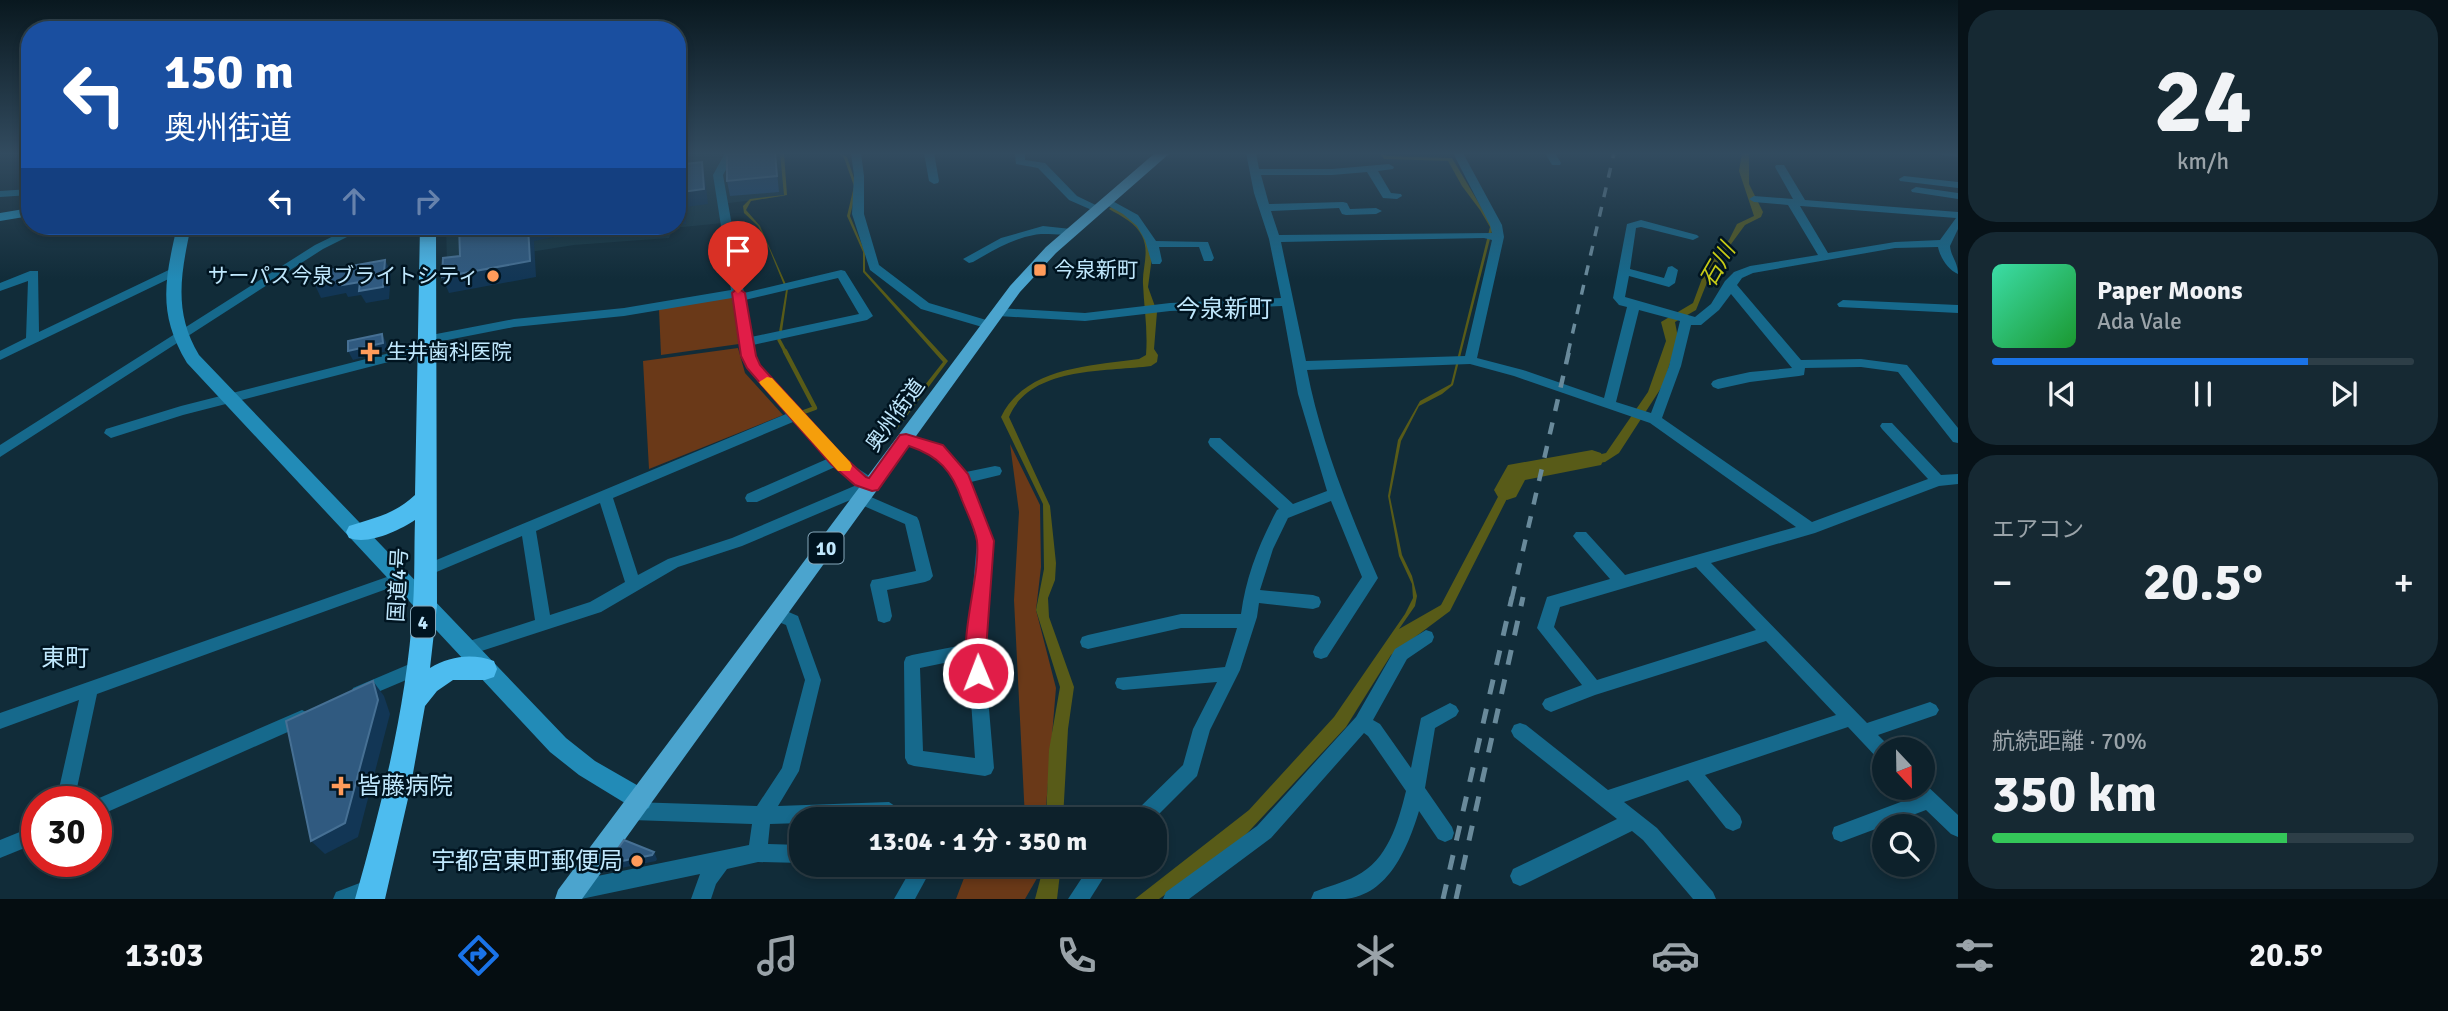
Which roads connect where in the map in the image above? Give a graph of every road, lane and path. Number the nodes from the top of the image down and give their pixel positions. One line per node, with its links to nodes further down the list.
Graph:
1 (721, 195): 38 (street)
2 (859, 195): 43 (street)
3 (1070, 195): 12 (street)
4 (1115, 195): 12 (main road, 奥州街道 / 10)
5 (1261, 195): 13 (street)
6 (1386, 195): 9 (street)
7 (1480, 195): 24 (street)
8 (1794, 195): 11 (street)
9 (1397, 196)
10 (1754, 199): 11 (street)
11 (1797, 202): 16 (street); 28 (street)
12 (1103, 205): 19 (main road, 奥州街道 / 10); 27 (street)
13 (1264, 208): 14 (street); 26 (street)
14 (1376, 211)
15 (21, 214): 17 (street)
16 (1958, 215)
17 (0, 218)
18 (1958, 221): 23 (street)
19 (1071, 232): 29 (street); 43 (main road, 奥州街道 / 10)
20 (182, 235): 34 (street)
21 (344, 235): 45 (street)
22 (428, 235): 48 (highway, 国道4号 / 4)
23 (1950, 236): 28 (street); 33 (street)
24 (1498, 237): 26 (street); 50 (street)
25 (1693, 237): 35 (street)
26 (1275, 239): 39 (street)
27 (1153, 244): 30 (street); 31 (street)
28 (1825, 257): 36 (street)
29 (969, 258)
30 (1208, 258)
31 (1156, 261)
32 (1672, 270): 35 (street)
33 (1958, 270)
34 (175, 271): 45 (street); 46 (street)
35 (1624, 271): 41 (street)
36 (1729, 284): 44 (street); 51 (street)
37 (0, 287): 46 (street)
38 (739, 295): 47 (street); 47 (street); 48 (street)
39 (1287, 302): 43 (street); 52 (street)
40 (1843, 304): 42 (street)
41 (1634, 305): 44 (street); 55 (street)
42 (1958, 309)
43 (993, 318): 61 (main road, 奥州街道 / 10)
44 (1686, 321): 57 (street)
45 (180, 339): 54 (street); 63 (street)
46 (32, 340): 49 (street)
47 (746, 342): 56 (street)
48 (426, 344): 54 (street); 72 (highway, 国道4号 / 4)
49 (0, 356)
50 (1469, 360): 52 (street); 55 (street)
51 (1798, 364): 53 (street); 60 (street)
52 (1300, 366): 70 (street)
53 (1718, 384)
54 (230, 398): 59 (street); 77 (street)
55 (1609, 404): 57 (street)
56 (796, 415): 64 (street); 71 (street)
57 (1655, 421): 76 (street)
58 (1887, 426): 68 (street)
59 (111, 433)
60 (1958, 438)
61 (906, 439): 66 (street); 69 (main road, 奥州街道 / 10)
62 (1215, 442): 74 (street)
63 (0, 452)
64 (837, 460): 69 (street); 73 (street)
65 (995, 471): 66 (street)
66 (963, 478): 95 (street)
67 (1958, 479): 68 (street)
68 (1938, 481): 76 (street)
69 (867, 492): 83 (street); 87 (main road, 奥州街道 / 10); 88 (street)
70 (1335, 494): 74 (street); 96 (street)
71 (605, 495): 75 (street); 83 (street)
72 (427, 497): 77 (highway); 80 (highway, 国道4号 / 4)
73 (752, 498)
74 (1289, 509): 84 (street)
75 (528, 527): 80 (street); 90 (street)
76 (1810, 529): 79 (street)
77 (357, 532): 81 (street)
78 (1581, 536): 82 (street)
79 (1699, 560): 82 (street); 91 (street)
80 (426, 570): 86 (highway, 国道4号 / 4)
81 (401, 578): 86 (street); 102 (street)
82 (1622, 582): 101 (street)
83 (634, 585): 90 (street)
84 (1251, 596): 85 (street); 89 (street)
85 (1313, 602)
86 (425, 606): 94 (street); 97 (highway, 国道4号 / 4)
87 (777, 614): 122 (main road, 奥州街道 / 10); 125 (street)
88 (884, 616)
89 (1247, 621): 93 (street); 99 (street)
90 (544, 624): 94 (street)
91 (1768, 633): 101 (street); 109 (street)
92 (1426, 637): 111 (street)
93 (1088, 642)
94 (466, 649): 98 (street)
95 (976, 650): 95 (street)
96 (1321, 652)
97 (419, 667): 103 (street); 104 (highway, 国道4号 / 4)
98 (485, 669): 104 (highway); 122 (street)
99 (1230, 674): 100 (street); 123 (street)
100 (1123, 683)
101 (1594, 688): 105 (street)
102 (90, 689): 110 (street); 116 (street)
103 (348, 698)
104 (414, 700): 139 (highway, 国道4号 / 4)
105 (1551, 704)
106 (323, 709): 121 (street)
107 (1930, 710): 113 (street)
108 (1450, 711): 117 (street)
109 (1851, 718): 113 (street); 115 (street)
110 (0, 720)
111 (1362, 723): 117 (street); 141 (street)
112 (1520, 731): 118 (street)
113 (1864, 732): 114 (street)
114 (1872, 740)
115 (1691, 771): 118 (street); 127 (street)
116 (69, 786)
117 (1415, 790): 129 (street); 146 (street)
118 (1606, 799): 126 (street)
119 (1910, 800): 130 (street)
120 (1929, 800): 128 (street)
121 (112, 801)
122 (636, 805): 125 (street); 140 (main road, 奥州街道 / 10)
123 (1153, 807)
124 (789, 814): 125 (street)
125 (762, 815): 133 (street)
126 (1633, 821): 136 (street); 147 (street)
127 (1733, 822)
128 (1958, 828)
129 (1445, 833)
130 (1841, 833)
131 (21, 840): 132 (street)
132 (0, 849)
133 (758, 853): 134 (street); 135 (street)
134 (789, 854)
135 (721, 860): 140 (street); 143 (street)
136 (1520, 876)
137 (917, 877): 144 (street)
138 (1094, 877): 145 (street)
139 (371, 893): 142 (street)
140 (570, 895)
141 (1180, 897)
142 (342, 899)
143 (701, 899)
144 (904, 899)
145 (1078, 899)
146 (1321, 899)
147 (1706, 899)

